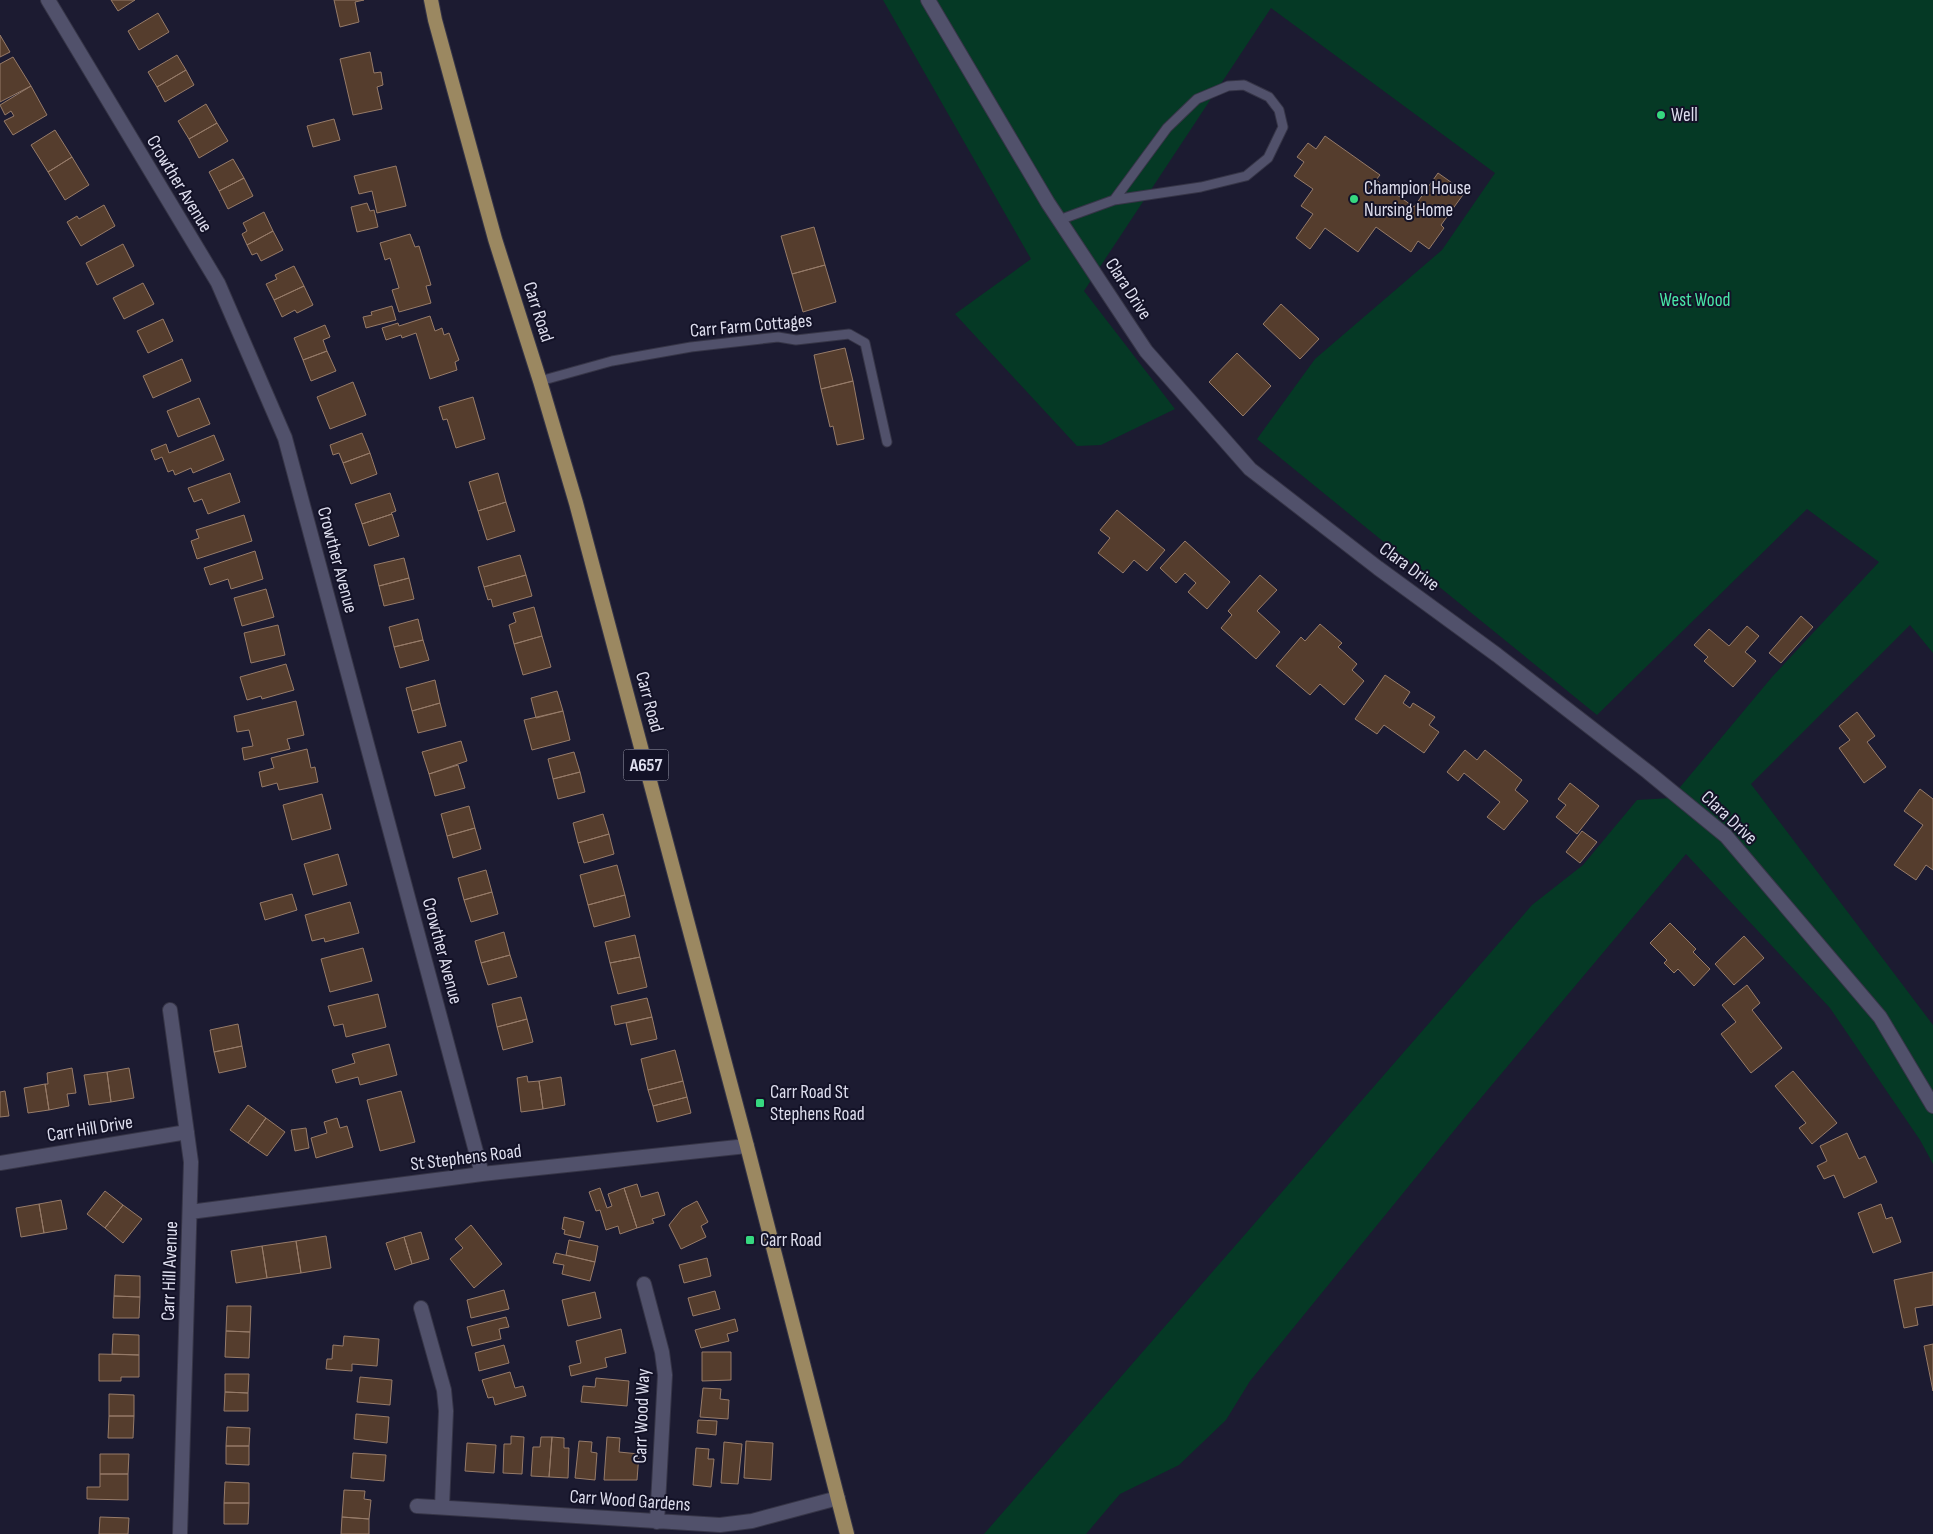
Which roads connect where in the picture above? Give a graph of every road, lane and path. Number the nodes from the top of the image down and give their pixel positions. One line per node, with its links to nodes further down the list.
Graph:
1 (48, 0): 13 (street, Crowther Avenue)
2 (431, 0): 6 (main road, Carr Road / A657)
3 (928, 0): 5 (street, Clara Drive)
4 (1114, 200): 4 (lane); 5 (lane)
5 (1060, 220): 9 (street, Clara Drive)
6 (540, 381): 7 (lane, Carr Farm Cottages); 11 (main road, Carr Road / A657)
7 (887, 442)
8 (170, 1010): 10 (street, Carr Hill Avenue)
9 (1933, 1106)
10 (186, 1132): 12 (street, Carr Hill Drive); 14 (street, Carr Hill Avenue)
11 (748, 1146): 13 (street, St Stephens Road); 17 (main road, Carr Road / A657)
12 (0, 1163)
13 (482, 1174): 14 (street, St Stephens Road)
14 (190, 1212): 21 (street, Carr Hill Avenue)
15 (644, 1284): 20 (street, Carr Wood Way)
16 (421, 1308): 19 (street)
17 (838, 1498): 20 (street, Carr Wood Gardens); 22 (main road, Carr Road / A657)
18 (417, 1506): 19 (street, Carr Wood Gardens)
19 (442, 1507): 20 (street, Carr Wood Gardens)
20 (656, 1522)
21 (180, 1534)
22 (847, 1534)

